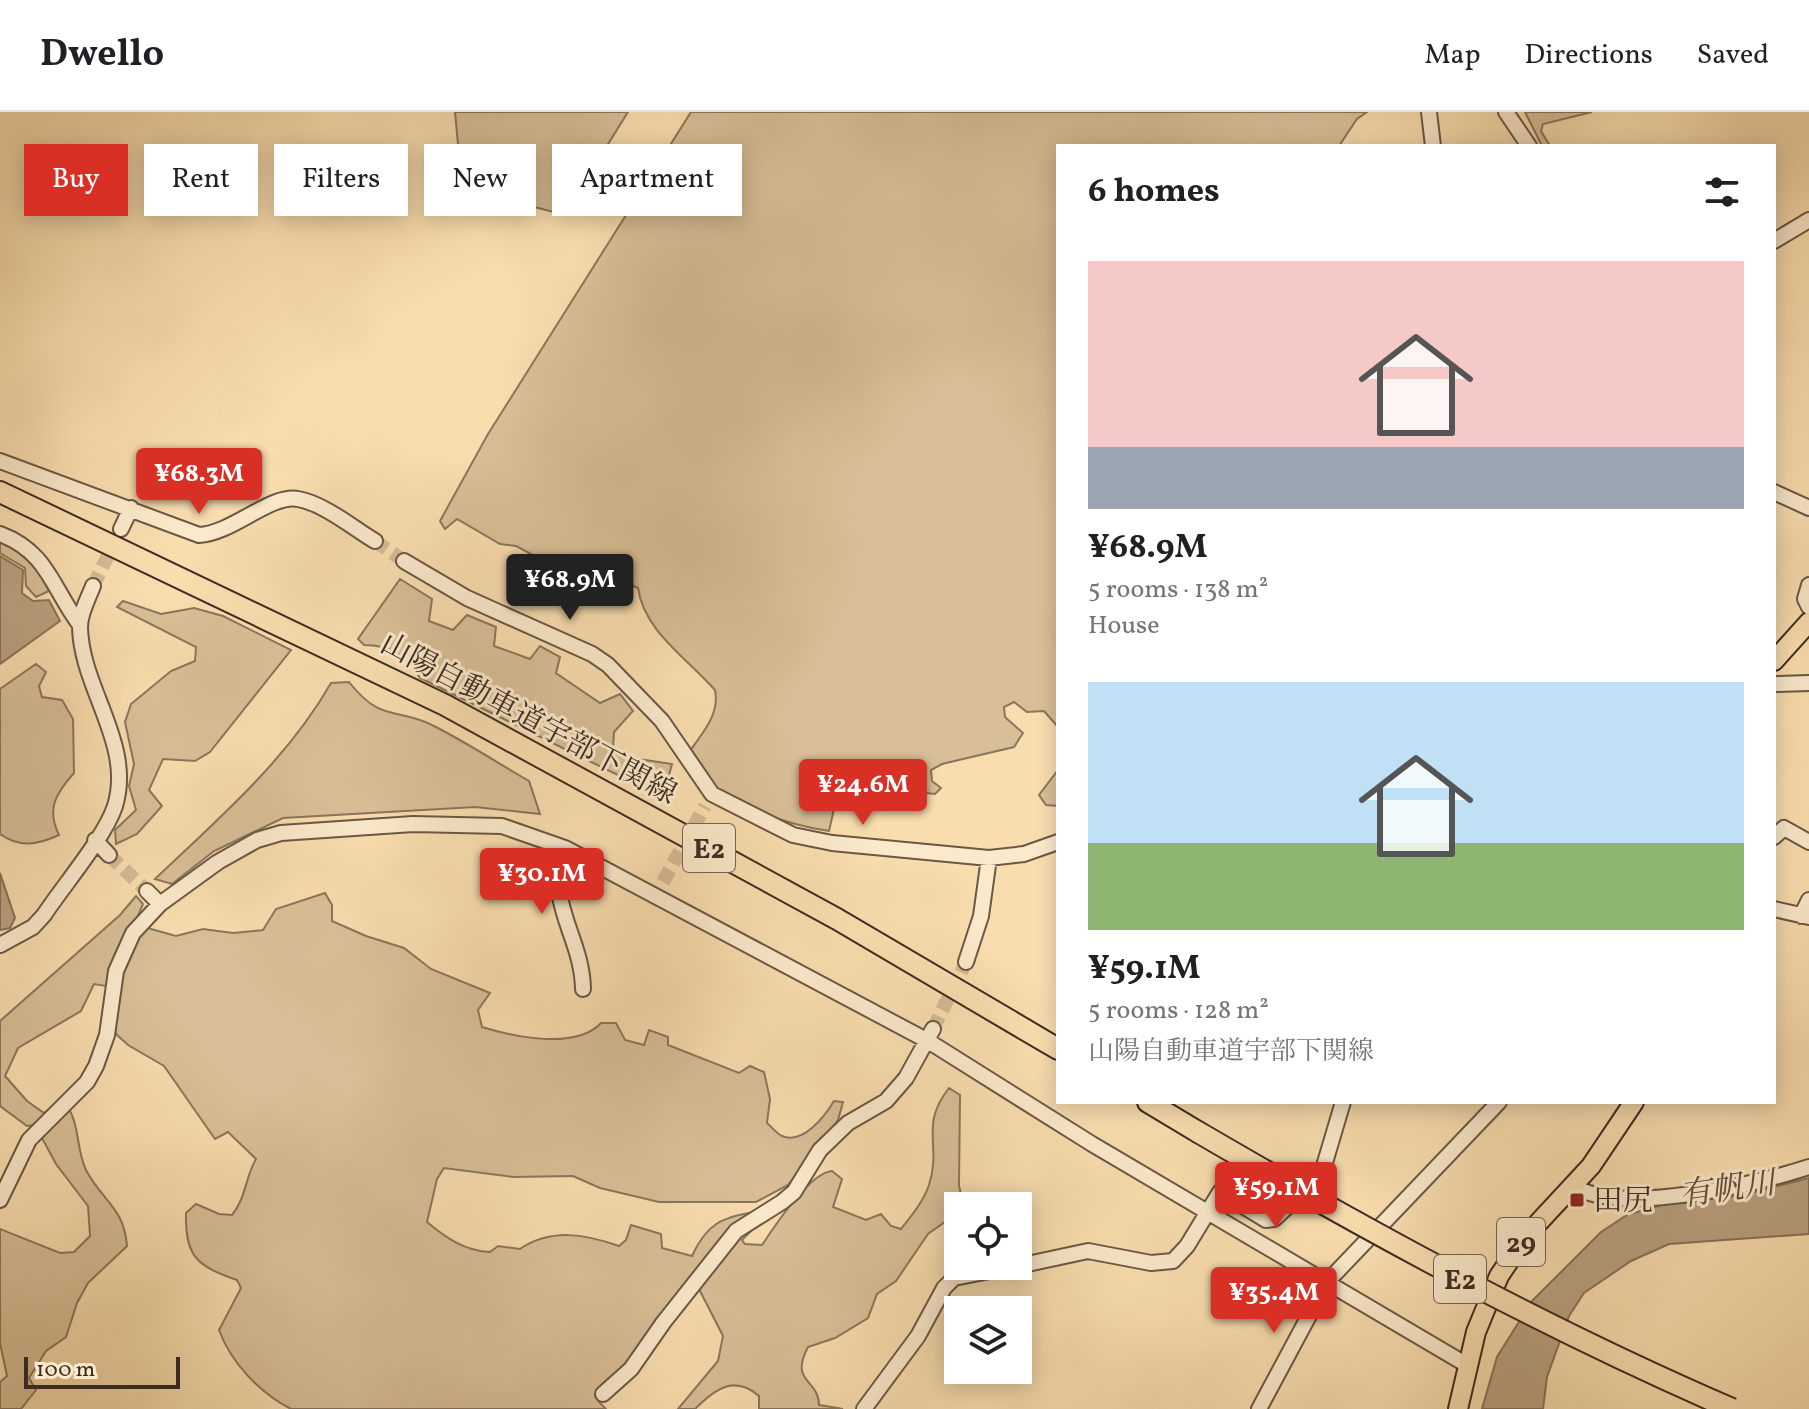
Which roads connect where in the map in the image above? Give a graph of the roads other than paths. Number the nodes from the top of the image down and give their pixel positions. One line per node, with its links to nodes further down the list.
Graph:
1 (1429, 112): 3 (street)
2 (1506, 112): 4 (street)
3 (1433, 144)
4 (1528, 144)
5 (1809, 220): 6 (street)
6 (1776, 240)
7 (0, 461): 10 (street)
8 (0, 492): 40 (highway, 山陽自動車道宇部下関線 / E2)
9 (1776, 493): 11 (street)
10 (131, 508): 12 (street); 14 (street)
11 (1809, 508)
12 (121, 529)
13 (0, 534): 20 (street)
14 (375, 541)
15 (404, 561): 30 (street)
16 (1809, 585): 18 (street)
17 (93, 586): 20 (street)
18 (1809, 607)
19 (1809, 622): 21 (main road)
20 (80, 625): 25 (street)
21 (1776, 659)
22 (1809, 683): 23 (street)
23 (1777, 684)
24 (1776, 835): 26 (street)
25 (95, 840): 29 (street); 36 (street)
26 (1809, 842)
27 (1056, 843): 30 (street)
28 (565, 848): 33 (street); 38 (street); 39 (street)
29 (109, 855)
30 (989, 858): 37 (street)
31 (147, 891): 33 (street)
32 (1809, 900): 35 (street)
33 (160, 904): 47 (street)
34 (1776, 909): 35 (street)
35 (1805, 916)
36 (0, 945)
37 (966, 962)
38 (583, 989)
39 (931, 1035): 48 (street); 53 (street)
40 (1056, 1048)
41 (1151, 1104): 57 (highway, E2, bridge)
42 (1342, 1104): 48 (street)
43 (1497, 1104): 51 (street)
44 (1633, 1104): 46 (main road, 29)
45 (1809, 1167): 46 (street)
46 (1573, 1185): 52 (main road, 29)
47 (0, 1200)
48 (1206, 1212): 49 (street); 51 (street)
49 (1032, 1263)
50 (952, 1280): 54 (street)
51 (1327, 1282): 52 (street); 55 (street)
52 (1467, 1365): 56 (main road, 29)
53 (603, 1394)
54 (864, 1409)
55 (1259, 1409)
56 (1458, 1409)
57 (1732, 1409)

